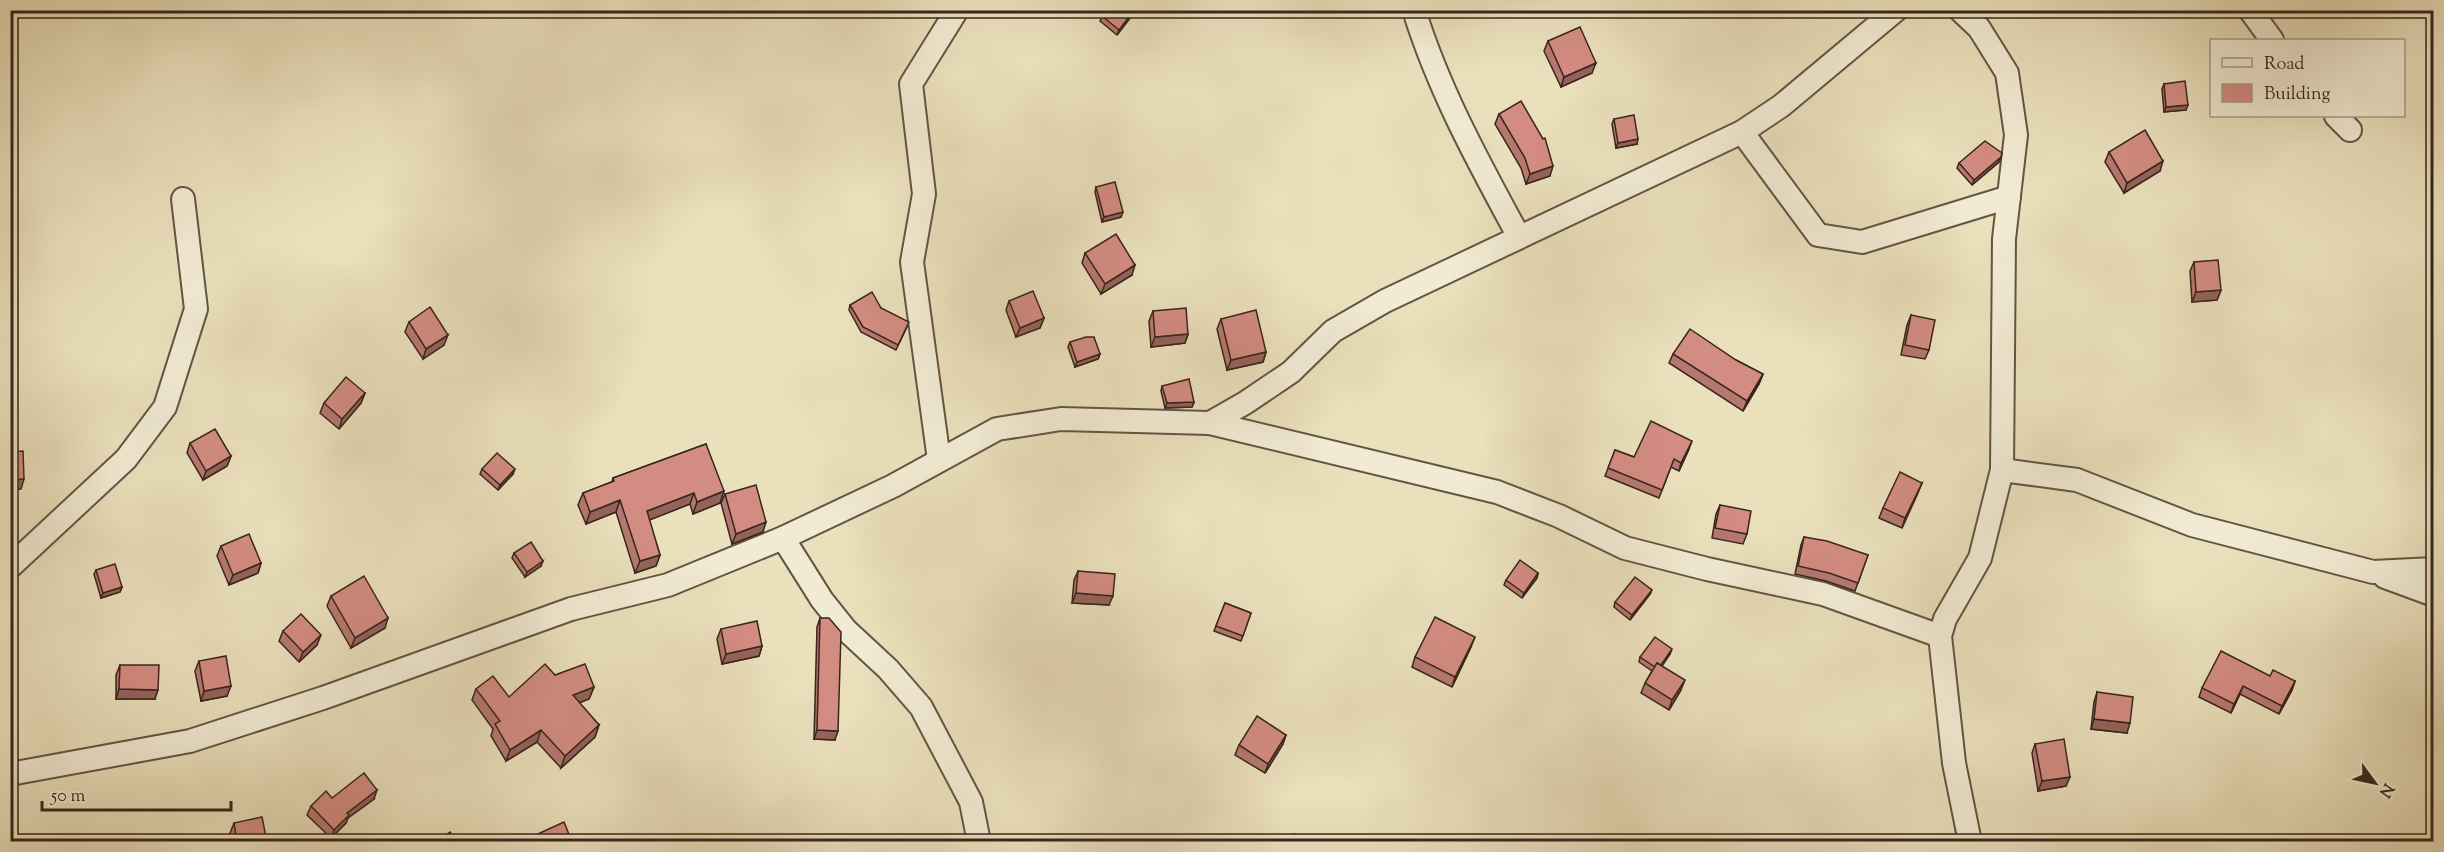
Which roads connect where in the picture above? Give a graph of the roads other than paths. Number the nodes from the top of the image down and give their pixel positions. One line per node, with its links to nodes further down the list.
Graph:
1 (957, 10): 12 (street)
2 (1414, 10): 10 (street)
3 (1896, 10): 7 (street)
4 (1960, 10): 8 (street)
5 (2250, 10): 6 (street)
6 (2271, 39)
7 (1742, 132): 8 (street); 10 (street)
8 (2009, 197): 13 (street)
9 (183, 199): 15 (street)
10 (1519, 237): 11 (street)
11 (1210, 423): 12 (street); 19 (street)
12 (939, 460): 14 (street)
13 (2002, 470): 17 (street); 19 (street)
14 (783, 538): 20 (street); 22 (street)
15 (10, 567)
16 (2433, 569): 17 (street)
17 (2373, 572): 18 (street)
18 (2433, 595)
19 (1940, 636): 21 (street)
20 (10, 774)
21 (1971, 841)
22 (979, 842)

